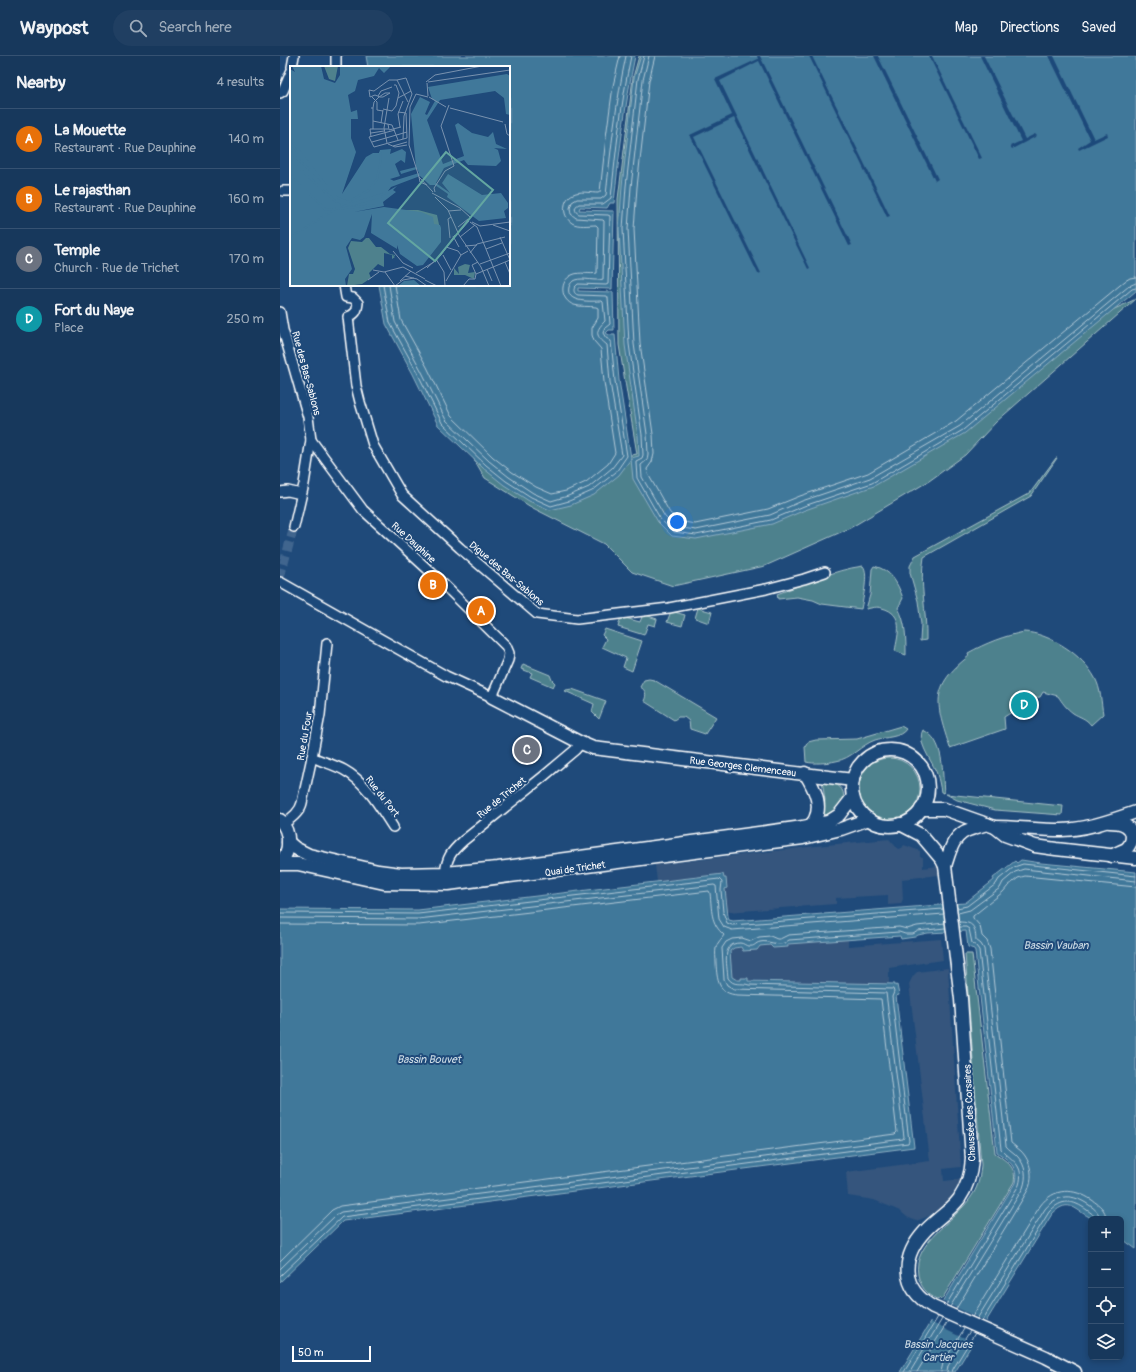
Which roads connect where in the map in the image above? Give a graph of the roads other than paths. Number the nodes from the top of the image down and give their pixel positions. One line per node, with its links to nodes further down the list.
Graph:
1 (294, 56): 2 (street)
2 (292, 66)
3 (290, 74): 4 (street)
4 (280, 93)
5 (344, 286): 11 (street, Digue des Bas-Sablons)
6 (280, 317): 7 (street, Rue des Bas-Sablons)
7 (311, 440): 9 (street); 14 (street, Rue Dauphine)
8 (280, 492): 9 (street)
9 (301, 494): 10 (street)
10 (294, 527)
11 (825, 572)
12 (280, 582): 14 (street)
13 (326, 643): 16 (street, Rue du Four)
14 (492, 697): 15 (main road, Rue Georges Clemenceau)
15 (581, 743): 17 (main road, Rue Georges Clemenceau); 37 (street, Rue de Trichet)
16 (312, 758): 25 (street, Rue du Four); 30 (street, Rue du Port)
17 (804, 773): 18 (main road, Rue Georges Clemenceau); 28 (main road)
18 (853, 780): 19 (main road); 20 (main road)
19 (928, 790): 21 (main road); 22 (main road)
20 (853, 797): 24 (main road); 28 (main road, Quai de Trichet)
21 (944, 809): 22 (main road); 29 (main road)
22 (919, 812): 27 (main road); 31 (main road)
23 (1136, 812): 26 (main road)
24 (869, 819): 27 (main road); 35 (main road, Quai de Trichet)
25 (282, 822): 32 (main road)
26 (1106, 822): 29 (main road); 33 (main road)
27 (900, 824): 31 (main road, Chaussée des Corsaires)
28 (811, 825): 37 (main road, Quai de Trichet)
29 (991, 826): 33 (main road); 36 (main road)
30 (393, 827)
31 (920, 835): 36 (main road, Chaussée des Corsaires)
32 (288, 842): 35 (main road); 37 (main road, Quai de Trichet)
33 (1112, 856): 34 (main road)
34 (1136, 858)
35 (280, 864)
36 (945, 870): 38 (main road, Chaussée des Corsaires)
37 (445, 873)
38 (1075, 1372)

